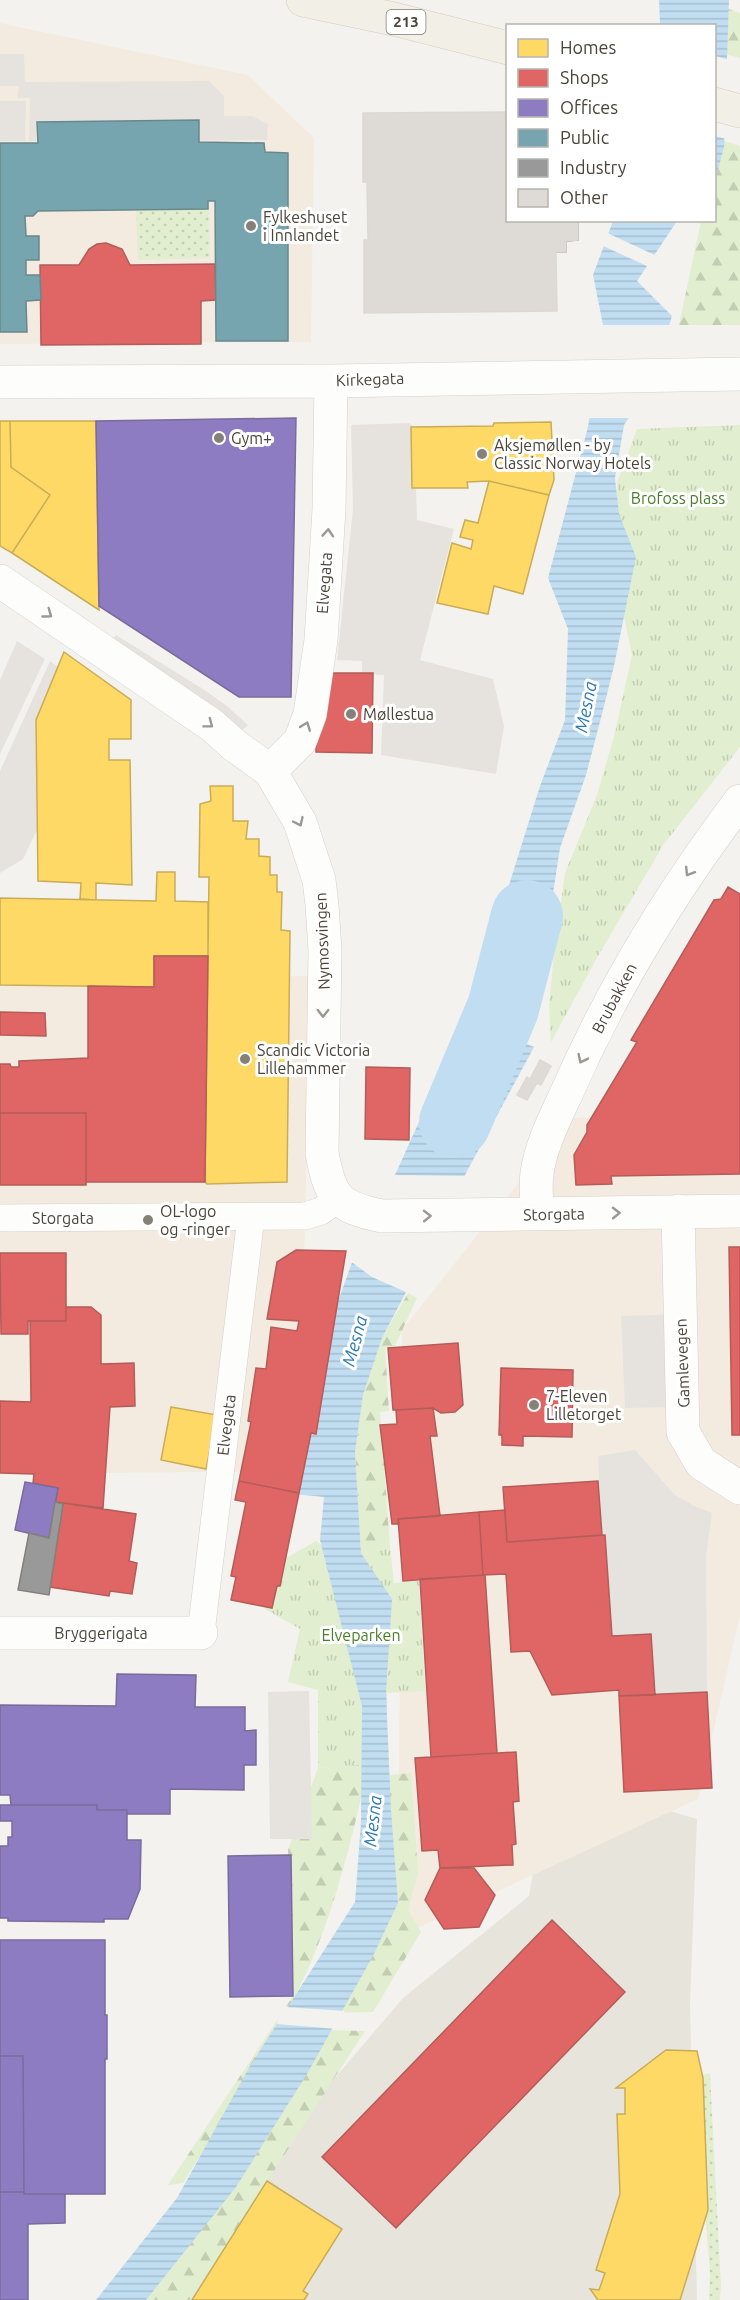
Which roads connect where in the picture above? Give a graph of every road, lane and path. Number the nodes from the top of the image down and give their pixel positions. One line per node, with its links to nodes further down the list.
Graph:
1 (303, 0): 2 (main road, 213)
2 (506, 48)
3 (716, 105): 4 (main road)
4 (740, 111)
5 (740, 374): 6 (street, Kirkegata)
6 (331, 381): 7 (street, Kirkegata); 9 (street, Elvegata, one-way to 6)
7 (0, 382)
8 (0, 581): 9 (street, Nymosvingen, one-way to 9)
9 (270, 771): 11 (street, Nymosvingen, one-way to 11)
10 (734, 821): 14 (street, Brubakken, one-way to 14)
11 (338, 1199): 14 (street, Storgata, one-way to 14); 15 (street, Storgata)
12 (678, 1211): 13 (street, Storgata); 14 (street, Storgata, one-way to 12); 17 (street, Gamlevegen)
13 (740, 1211)
14 (537, 1215)
15 (251, 1216): 16 (street, Storgata); 19 (street, Elvegata)
16 (0, 1218)
17 (740, 1488)
18 (0, 1633): 19 (street, Bryggerigata)
19 (201, 1633)

